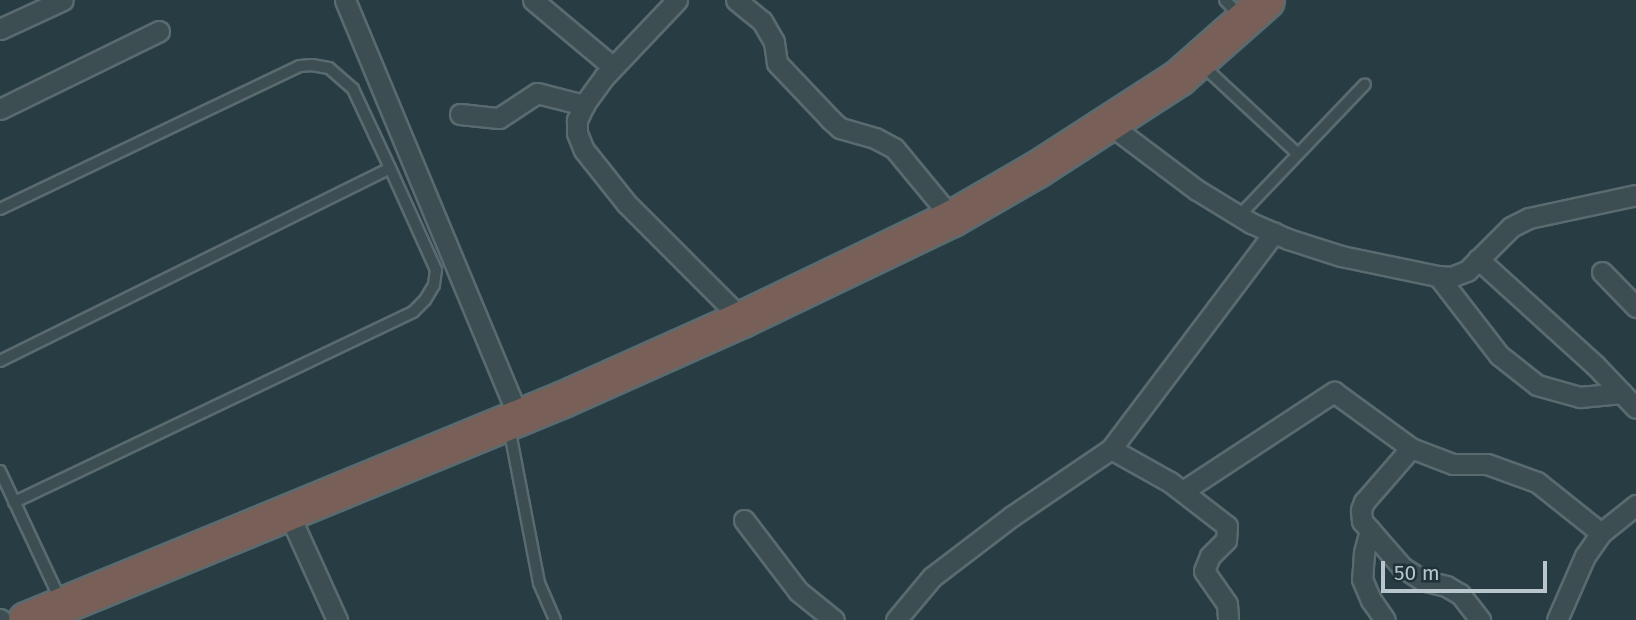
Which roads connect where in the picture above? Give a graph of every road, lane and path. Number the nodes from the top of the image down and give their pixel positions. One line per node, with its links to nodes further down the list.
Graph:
1 (62, 0): 7 (street)
2 (345, 0): 30 (street)
3 (533, 0): 10 (street)
4 (677, 0): 10 (street)
5 (736, 0): 21 (street)
6 (1245, 7): 9 (highway)
7 (0, 29)
8 (159, 32): 13 (street)
9 (1199, 61): 15 (highway); 16 (lane)
10 (613, 67): 12 (street)
11 (1365, 84): 16 (lane)
12 (584, 105): 14 (street); 27 (street)
13 (0, 108)
14 (460, 114)
15 (1108, 124): 20 (street); 21 (highway)
16 (1298, 154): 20 (lane)
17 (390, 168): 19 (lane); 28 (lane); 35 (lane)
18 (1636, 195): 23 (street)
19 (0, 209)
20 (1239, 216): 22 (street)
21 (952, 218): 27 (highway)
22 (1274, 233): 25 (street); 32 (street)
23 (1478, 259): 25 (street); 29 (street)
24 (1602, 272): 26 (street)
25 (1438, 276): 29 (street)
26 (1636, 307)
27 (742, 319): 30 (highway)
28 (0, 361)
29 (1630, 398)
30 (513, 419): 37 (highway); 44 (lane)
31 (1411, 448): 34 (street); 39 (street); 40 (street)
32 (1111, 449): 34 (street); 46 (street)
33 (0, 471): 35 (lane)
34 (1183, 491): 47 (street)
35 (14, 502): 41 (lane)
36 (1636, 505): 40 (street)
37 (288, 512): 41 (highway); 43 (street)
38 (744, 520): 45 (street)
39 (1370, 530): 48 (street); 49 (street)
40 (1601, 533): 50 (street)
41 (63, 605): 42 (highway)
42 (26, 620)
43 (337, 620)
44 (555, 620)
45 (834, 620)
46 (896, 620)
47 (1228, 620)
48 (1385, 620)
49 (1480, 620)
50 (1557, 620)

